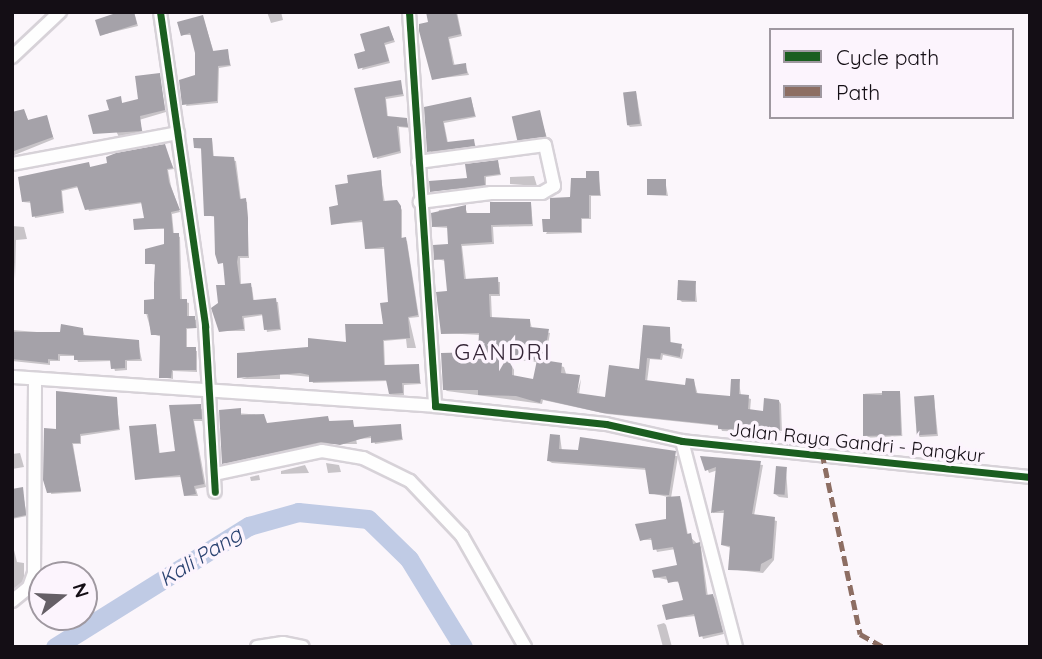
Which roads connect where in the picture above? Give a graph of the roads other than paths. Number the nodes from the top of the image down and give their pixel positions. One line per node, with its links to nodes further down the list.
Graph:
1 (60, 12): 4 (street)
2 (160, 12): 5 (street)
3 (409, 12): 6 (street)
4 (12, 57)
5 (178, 133): 7 (street); 11 (street)
6 (418, 162): 8 (street); 8 (street)
7 (12, 164)
8 (420, 202): 12 (street)
9 (12, 377): 10 (street, Jalan Raya Gandri - Pangkur)
10 (35, 380): 11 (street, Jalan Raya Gandri - Pangkur); 17 (street)
11 (208, 390): 12 (street, Jalan Raya Gandri - Pangkur); 14 (street)
12 (435, 406): 13 (street, Jalan Raya Gandri - Pangkur)
13 (682, 441): 15 (street, Jalan Raya Gandri - Pangkur); 21 (street)
14 (215, 474): 16 (street); 20 (street)
15 (1030, 477)
16 (215, 492)
17 (12, 601)
18 (260, 646): 19 (street)
19 (303, 647)
20 (524, 647)
21 (736, 647)

